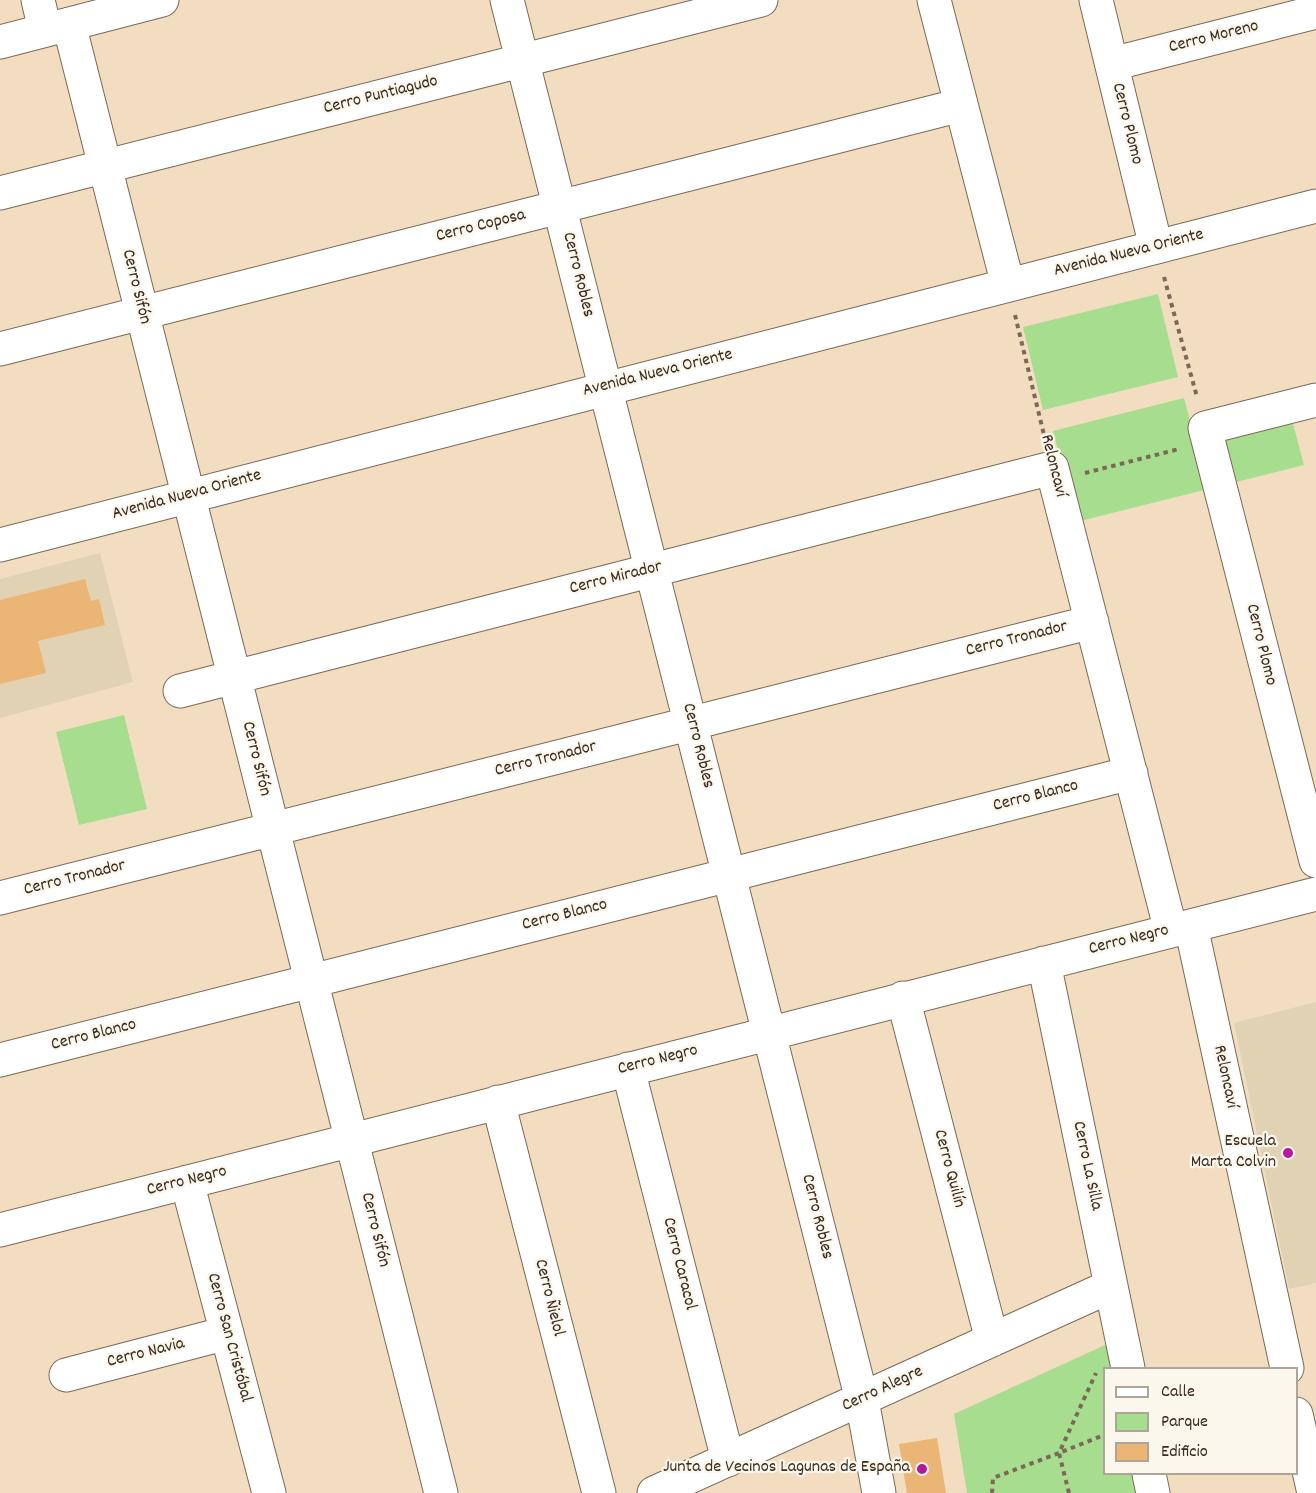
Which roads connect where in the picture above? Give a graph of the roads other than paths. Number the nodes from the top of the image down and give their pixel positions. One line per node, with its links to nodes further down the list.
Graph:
1 (162, 0): 7 (street)
2 (507, 0): 9 (street, Cerro Robles)
3 (761, 0): 9 (street, Cerro Puntiagudo)
4 (934, 0): 11 (street)
5 (1096, 0): 10 (street, Cerro Plomo)
6 (1316, 12): 10 (street, Cerro Moreno)
7 (51, 18): 8 (street); 12 (street, Cerro Sifón)
8 (0, 42)
9 (522, 61): 12 (street, Cerro Puntiagudo); 15 (street, Cerro Robles)
10 (1112, 64): 16 (street, Cerro Plomo)
11 (961, 105): 15 (street, Cerro Coposa); 17 (street)
12 (104, 166): 13 (street, Cerro Puntiagudo); 18 (street, Cerro Sifón)
13 (0, 193)
14 (1316, 206): 16 (street, Avenida Nueva Oriente)
15 (560, 207): 18 (street, Cerro Coposa); 20 (street, Cerro Robles)
16 (1156, 247): 17 (street, Avenida Nueva Oriente)
17 (1008, 285): 20 (street, Avenida Nueva Oriente)
18 (142, 313): 19 (street, Cerro Coposa); 23 (street, Cerro Sifón)
19 (0, 349)
20 (605, 387): 23 (street, Avenida Nueva Oriente); 25 (street, Cerro Robles)
21 (1316, 400): 32 (street, Cerro Plomo)
22 (1053, 474): 25 (street, Cerro Mirador); 26 (street, Reloncaví)
23 (188, 495): 24 (street, Avenida Nueva Oriente); 27 (street, Cerro Sifón)
24 (0, 545)
25 (652, 570): 27 (street, Cerro Mirador); 29 (street, Cerro Robles)
26 (1092, 621): 29 (street, Cerro Tronador); 30 (street, Reloncaví)
27 (234, 677): 28 (street, Cerro Mirador); 31 (street, Cerro Sifón)
28 (180, 691)
29 (691, 723): 31 (street, Cerro Tronador); 33 (street, Cerro Robles)
30 (1131, 773): 33 (street, Cerro Blanco); 36 (street, Reloncaví)
31 (272, 829): 35 (street, Cerro Tronador); 38 (street, Cerro Sifón)
32 (1316, 861)
33 (729, 874): 38 (street, Cerro Blanco); 40 (street, Cerro Robles)
34 (1316, 894): 36 (street, Cerro Negro)
35 (0, 898)
36 (1181, 928): 37 (street, Cerro Negro); 51 (street, Reloncaví)
37 (1044, 963): 39 (street, Cerro Negro); 47 (street, Cerro La Silla)
38 (311, 981): 41 (street, Cerro Blanco); 44 (street, Cerro Sifón)
39 (903, 998): 40 (street, Cerro Negro); 49 (street, Cerro Quilín)
40 (770, 1032): 42 (street, Cerro Negro); 53 (street, Cerro Robles)
41 (0, 1060)
42 (628, 1069): 43 (street, Cerro Negro); 55 (street, Cerro Caracol)
43 (498, 1102): 44 (street, Cerro Negro); 59 (street, Cerro Ñielol)
44 (351, 1140): 45 (street, Cerro Negro); 58 (street, Cerro Sifón)
45 (187, 1182): 46 (street, Cerro Negro); 48 (street, Cerro San Cristóbal)
46 (1, 1227)
47 (1111, 1287): 49 (street, Cerro Alegre); 50 (street, Cerro La Silla)
48 (227, 1334): 52 (street, Cerro Navia); 57 (street, Cerro San Cristóbal)
49 (992, 1340): 53 (street, Cerro Alegre)
50 (1125, 1353)
51 (1287, 1367)
52 (66, 1375)
53 (862, 1400): 55 (street, Cerro Alegre); 61 (street, Cerro Robles)
54 (1298, 1423): 63 (street)
55 (728, 1460): 60 (street, Cerro Alegre)
56 (1149, 1475): 62 (street)
57 (260, 1491)
58 (441, 1493)
59 (599, 1493)
60 (654, 1493)
61 (879, 1493)
62 (1153, 1493)
63 (1314, 1493)

